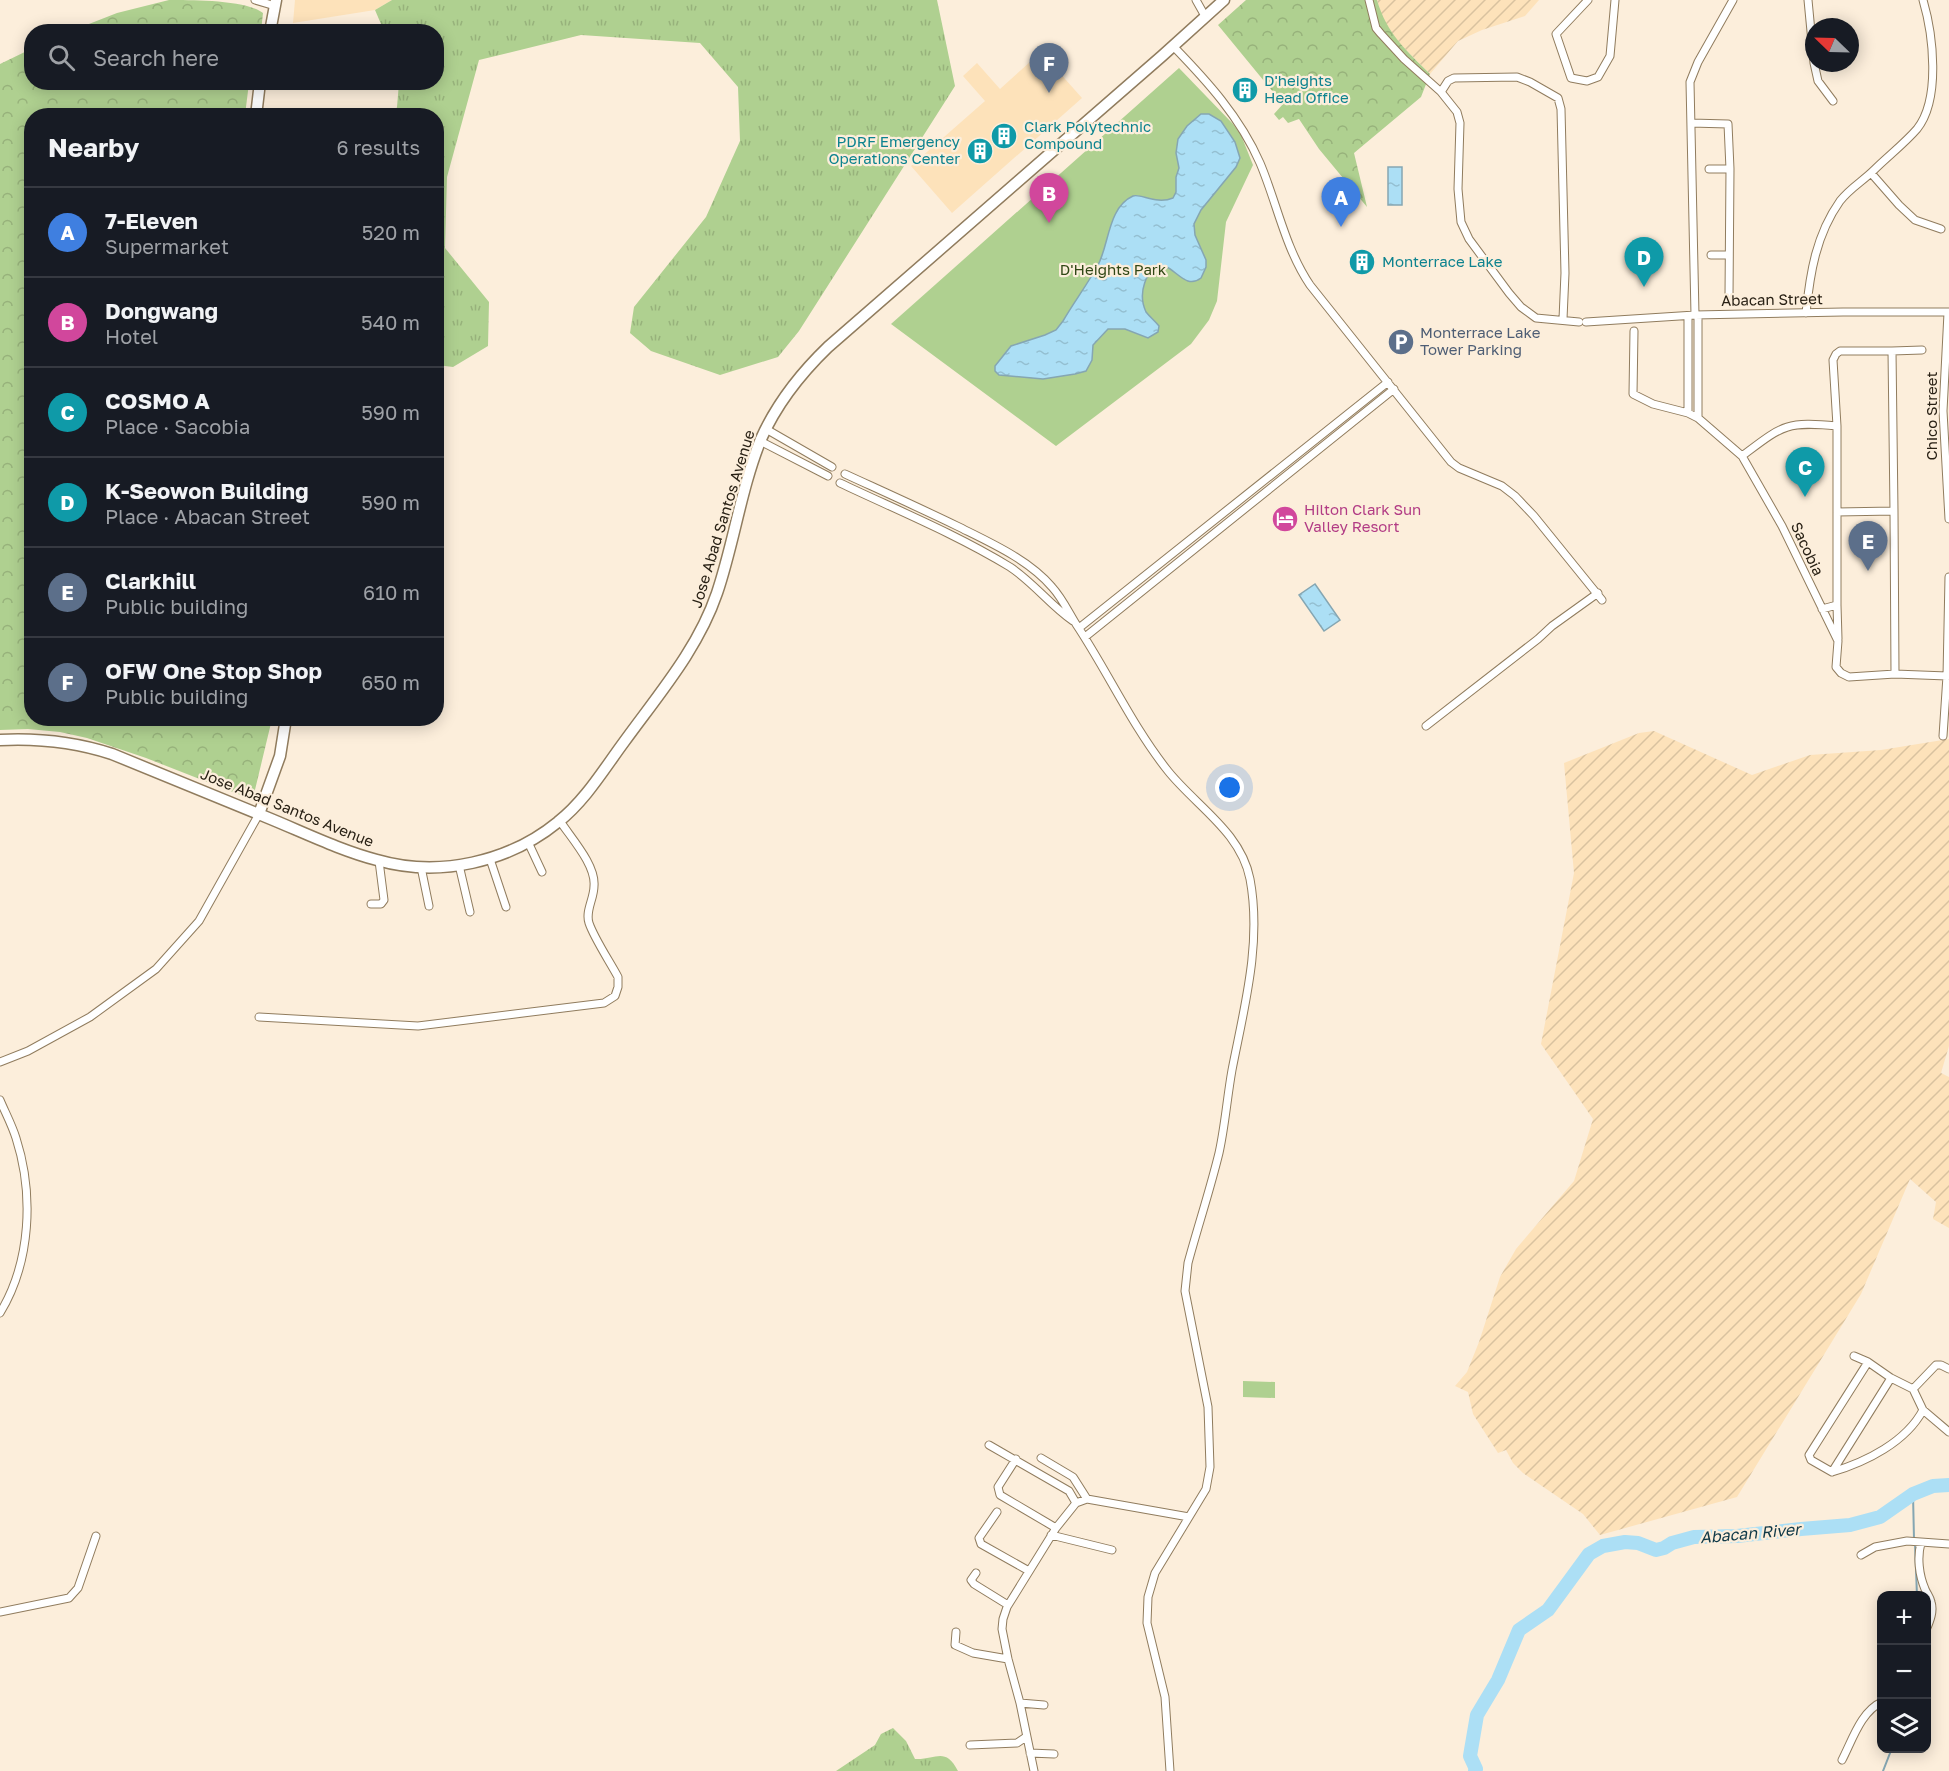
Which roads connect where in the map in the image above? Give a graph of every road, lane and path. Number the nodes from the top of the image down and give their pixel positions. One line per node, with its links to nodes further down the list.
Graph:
1 (255, 0): 10 (street)
2 (1196, 0): 11 (street)
3 (1224, 0): 11 (main road, Jose Abad Santos Avenue)
4 (1369, 0): 15 (street, Abacan Street)
5 (1588, 0): 6 (street)
6 (1615, 0)
7 (1733, 0): 18 (street)
8 (1808, 0): 16 (street)
9 (1923, 0): 21 (street)
10 (276, 3): 12 (main road)
11 (1205, 16): 13 (main road, Jose Abad Santos Avenue)
12 (272, 24)
13 (1173, 46): 33 (street); 38 (main road, Jose Abad Santos Avenue)
14 (259, 90): 17 (main road)
15 (1441, 92): 29 (street, Abacan Street); 29 (street)
16 (1833, 101)
17 (257, 108)
18 (1692, 123): 20 (street); 28 (street)
19 (1709, 169): 20 (street)
20 (1730, 170): 24 (street)
21 (1871, 173): 22 (street); 26 (street)
22 (1941, 230)
23 (1711, 255): 24 (street)
24 (1729, 255): 25 (street)
25 (1729, 297)
26 (1806, 313): 27 (street, Abacan Street); 28 (street, Abacan Street)
27 (1948, 313): 47 (street, Chico Street)
28 (1694, 316): 29 (street, Abacan Street); 35 (street); 36 (street)
29 (1563, 319)
30 (1634, 331): 35 (street, Sacobia)
31 (1922, 350): 32 (street)
32 (1892, 351): 37 (street); 45 (street)
33 (1388, 382): 34 (street); 51 (street)
34 (1394, 389): 52 (street); 57 (street)
35 (1688, 413): 36 (street, Sacobia)
36 (1698, 418): 40 (street, Sacobia)
37 (1837, 426): 40 (street); 46 (street)
38 (766, 429): 39 (main road, Jose Abad Santos Avenue); 41 (street)
39 (760, 441): 43 (street); 61 (main road, Jose Abad Santos Avenue)
40 (1742, 456): 50 (street, Sacobia)
41 (832, 467)
42 (845, 474): 51 (street)
43 (828, 476)
44 (840, 483): 51 (street)
45 (1894, 511): 46 (street); 54 (street)
46 (1837, 512): 49 (street)
47 (1949, 519)
48 (1949, 577): 55 (street)
49 (1837, 605): 50 (street); 53 (street)
50 (1822, 609): 53 (street, Sacobia)
51 (1077, 625): 52 (street)
52 (1085, 637): 90 (street)
53 (1838, 641): 54 (street, Sacobia)
54 (1895, 674): 55 (street, Sacobia)
55 (1947, 675): 58 (street)
56 (285, 726): 60 (main road)
57 (1426, 726)
58 (1943, 736)
59 (0, 740): 60 (main road, Jose Abad Santos Avenue)
60 (259, 814): 64 (main road, Jose Abad Santos Avenue); 73 (street)
61 (560, 821): 62 (main road, Jose Abad Santos Avenue); 72 (street)
62 (528, 842): 63 (main road, Jose Abad Santos Avenue); 67 (street)
63 (490, 859): 65 (main road, Jose Abad Santos Avenue); 70 (street)
64 (379, 861): 66 (main road, Jose Abad Santos Avenue); 68 (street)
65 (459, 865): 66 (main road, Jose Abad Santos Avenue); 71 (street)
66 (420, 867): 69 (street)
67 (542, 872)
68 (371, 904)
69 (429, 906)
70 (506, 907)
71 (470, 912)
72 (259, 1017)
73 (0, 1062)
74 (0, 1100): 75 (street)
75 (0, 1313)
76 (1854, 1356): 77 (street)
77 (1868, 1362): 79 (street); 86 (street)
78 (1949, 1369): 80 (street)
79 (1891, 1378): 80 (street); 86 (street)
80 (1913, 1389): 81 (street)
81 (1923, 1410): 82 (street); 86 (street)
82 (1949, 1432)
83 (989, 1445): 85 (street)
84 (1041, 1458): 87 (street)
85 (1016, 1459): 88 (street); 91 (street)
86 (1832, 1472)
87 (1087, 1499): 88 (street); 90 (street)
88 (1076, 1503): 91 (street)
89 (998, 1512): 98 (street)
90 (1189, 1517): 116 (street)
91 (1056, 1527): 92 (street)
92 (1051, 1535): 96 (street); 98 (street)
93 (96, 1536): 103 (street)
94 (1919, 1542): 95 (street); 97 (street); 100 (street)
95 (1949, 1544)
96 (1112, 1550)
97 (1861, 1555)
98 (1029, 1571): 102 (street)
99 (976, 1573): 102 (street)
100 (1926, 1591)
101 (1931, 1601): 104 (street)
102 (1008, 1605): 106 (street)
103 (0, 1612)
104 (1931, 1618)
105 (956, 1632): 106 (street)
106 (1008, 1659): 107 (street)
107 (1020, 1703): 109 (street); 110 (street)
108 (1877, 1704): 114 (street)
109 (1044, 1705)
110 (1026, 1737): 111 (street); 112 (street)
111 (970, 1745)
112 (1030, 1753): 113 (street); 115 (street)
113 (1054, 1754)
114 (1842, 1760)
115 (1034, 1771)
116 (1170, 1771)

